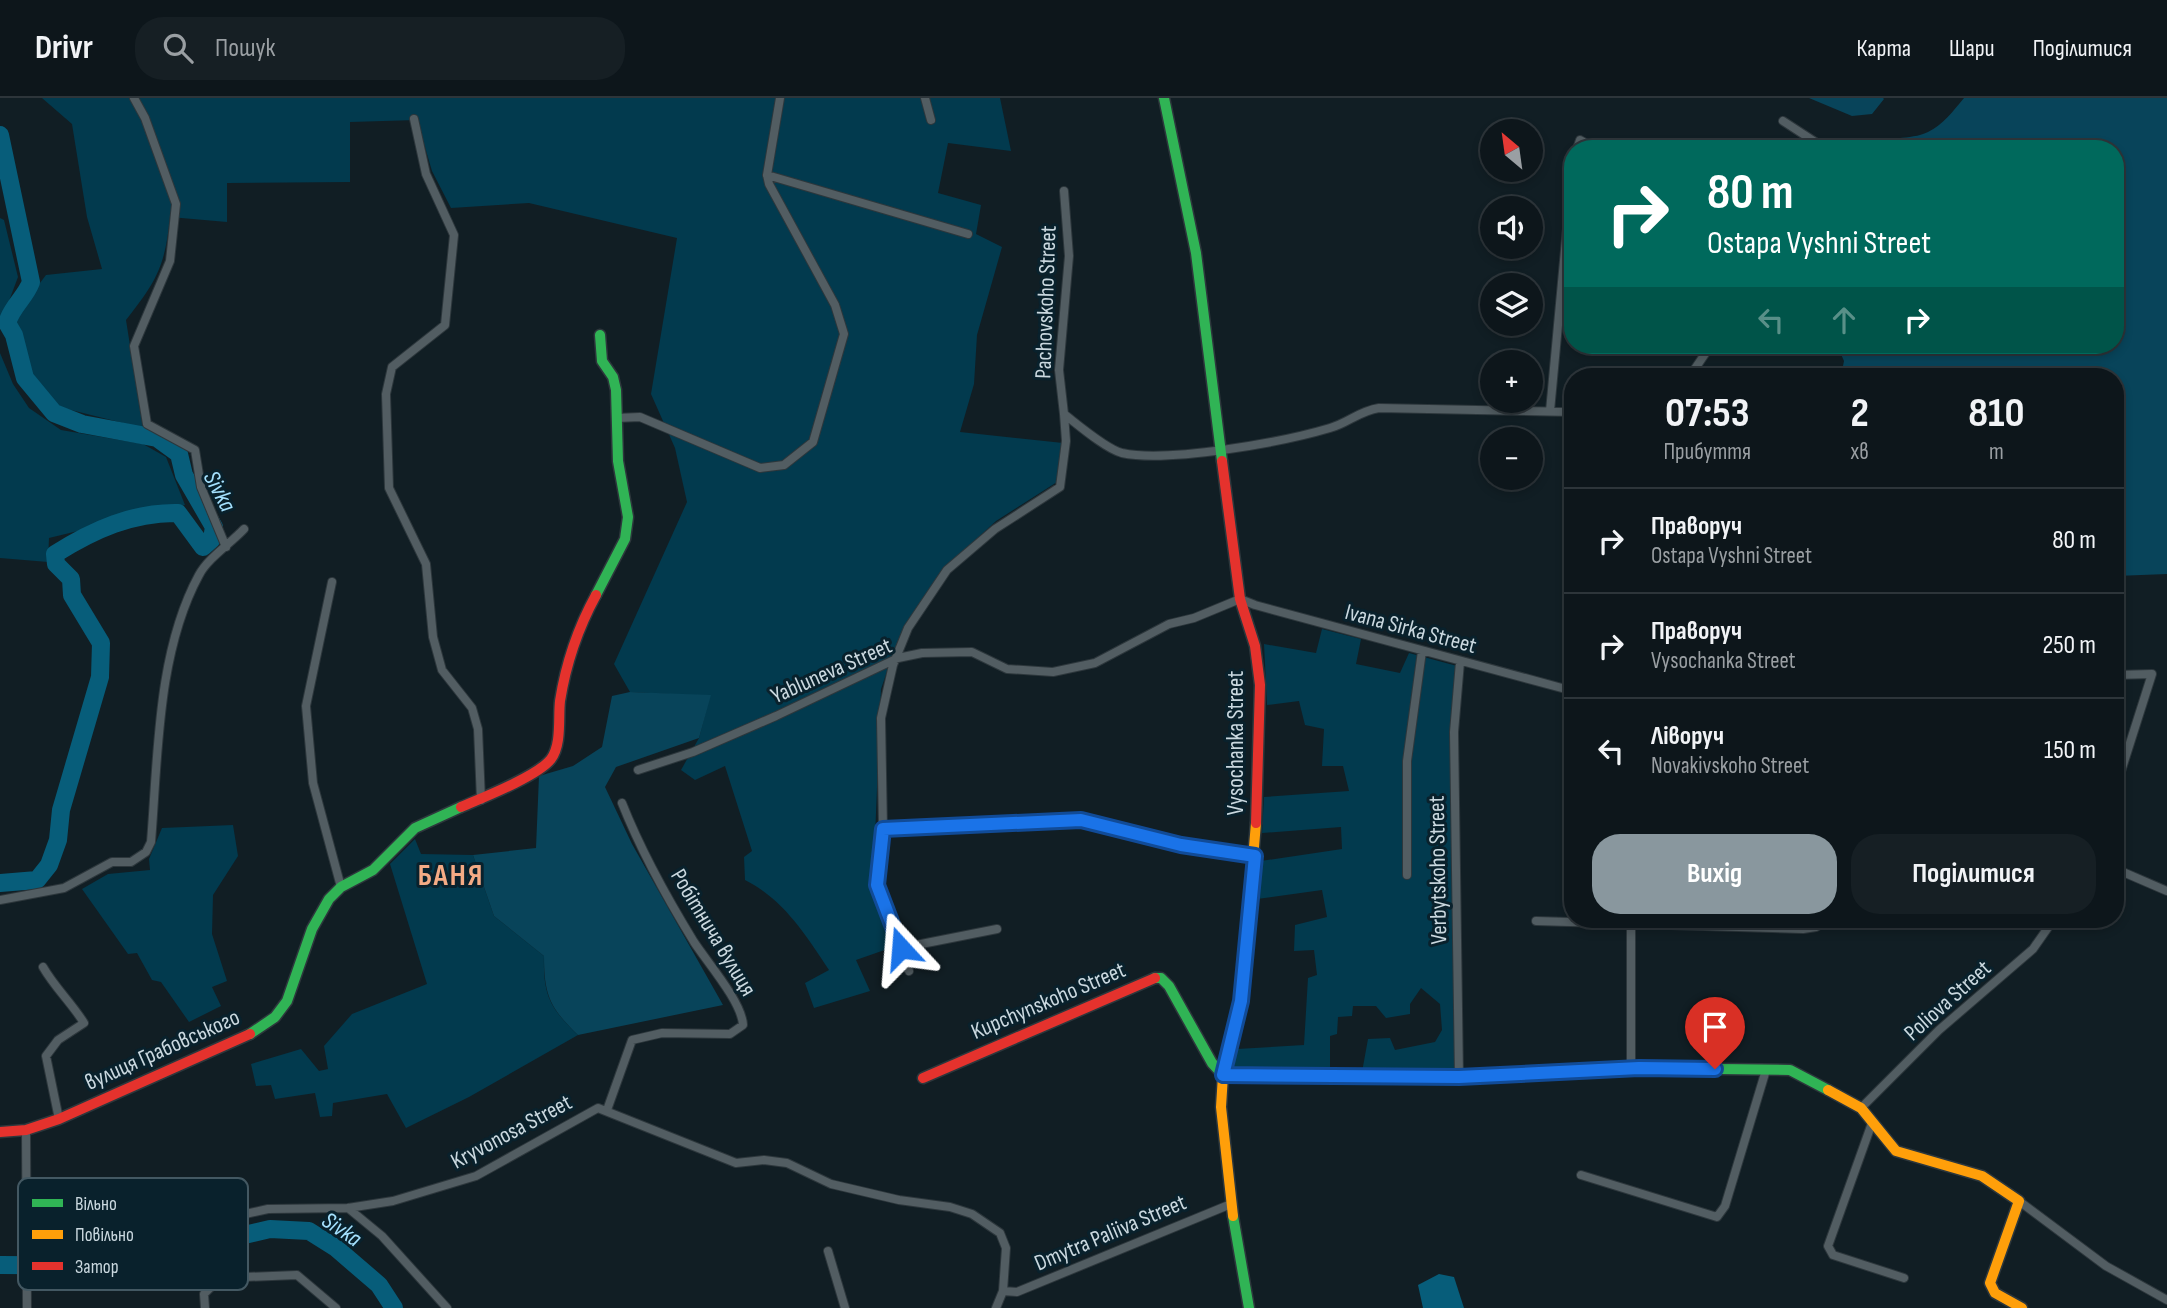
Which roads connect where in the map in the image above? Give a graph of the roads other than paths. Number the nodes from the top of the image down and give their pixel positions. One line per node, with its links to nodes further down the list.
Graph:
1 (134, 98): 20 (street)
2 (780, 98): 9 (street)
3 (925, 98): 6 (street)
4 (1164, 98): 18 (street, Vysochanka Street)
5 (414, 119): 30 (street)
6 (931, 120)
7 (1783, 121): 8 (street)
8 (1812, 140)
9 (767, 175): 11 (street); 17 (street)
10 (1064, 191): 16 (street, Pachovskoho Street)
11 (968, 234)
12 (1564, 298): 14 (street)
13 (600, 335): 17 (street, вулиця Грабовського)
14 (1550, 411): 15 (street); 18 (street)
15 (1564, 412)
16 (1064, 414): 18 (street); 24 (street, Pachovskoho Street)
17 (616, 418): 30 (street, вулиця Грабовського)
18 (1223, 450): 22 (street, Vysochanka Street)
19 (244, 529): 20 (street)
20 (226, 547): 38 (street)
21 (332, 582): 36 (street)
22 (1240, 598): 23 (street, Ivana Sirka Street); 24 (street, Yabluneva Street); 33 (street, Vysochanka Street)
23 (1422, 651): 25 (street, Ivana Sirka Street); 35 (street)
24 (898, 658): 29 (street, Yabluneva Street); 32 (street, Pachovskoho Street)
25 (1460, 662): 27 (street, Ivana Sirka Street); 52 (street, Verbytskoho Street)
26 (2124, 675): 28 (street)
27 (1564, 689)
28 (2124, 762)
29 (638, 770)
30 (481, 800): 36 (street, вулиця Грабовського)
31 (622, 803): 55 (street, Робітнича вулиця)
32 (883, 829): 33 (street); 46 (street, Pachovskoho Street)
33 (1255, 856): 51 (street, Vysochanka Street)
34 (2124, 872): 37 (street)
35 (1407, 875)
36 (341, 887): 56 (street, вулиця Грабовського)
37 (2167, 891)
38 (0, 900)
39 (1536, 921): 40 (street)
40 (1564, 921)
41 (1631, 928): 49 (street)
42 (1784, 928): 43 (street)
43 (1810, 928)
44 (2048, 928): 54 (street, Poliova Street)
45 (998, 929): 46 (street)
46 (901, 948): 48 (street, Pachovskoho Street)
47 (43, 967): 56 (street)
48 (909, 971)
49 (1631, 1068): 50 (street); 52 (street)
50 (1766, 1070): 54 (street); 60 (street)
51 (1223, 1075): 52 (street); 53 (street, Kupchynskoho Street); 63 (street, Vysochanka Street)
52 (1459, 1077)
53 (923, 1078)
54 (1861, 1108): 57 (street)
55 (607, 1110): 64 (street, Kryvonosa Street); 71 (street, Kryvonosa Street)
56 (58, 1119): 58 (street, вулиця Грабовського)
57 (1872, 1124): 62 (street); 68 (street)
58 (26, 1130): 59 (street, вулиця Грабовського); 61 (street)
59 (0, 1132)
60 (1581, 1175)
61 (26, 1178)
62 (2019, 1201): 72 (street); 80 (street)
63 (1231, 1204): 71 (street, Dmytra Paliiva Street); 79 (street, Vysochanka Street)
64 (348, 1208): 65 (street, Kryvonosa Street); 76 (street)
65 (248, 1213)
66 (828, 1251): 77 (street)
67 (248, 1277): 75 (street)
68 (1904, 1278)
69 (27, 1290): 73 (street)
70 (208, 1290): 74 (street)
71 (1003, 1291): 78 (street, Kryvonosa Street)
72 (2167, 1300)
73 (27, 1308)
74 (205, 1308)
75 (336, 1308)
76 (447, 1308)
77 (845, 1308)
78 (996, 1308)
79 (1249, 1308)
80 (2022, 1308)

